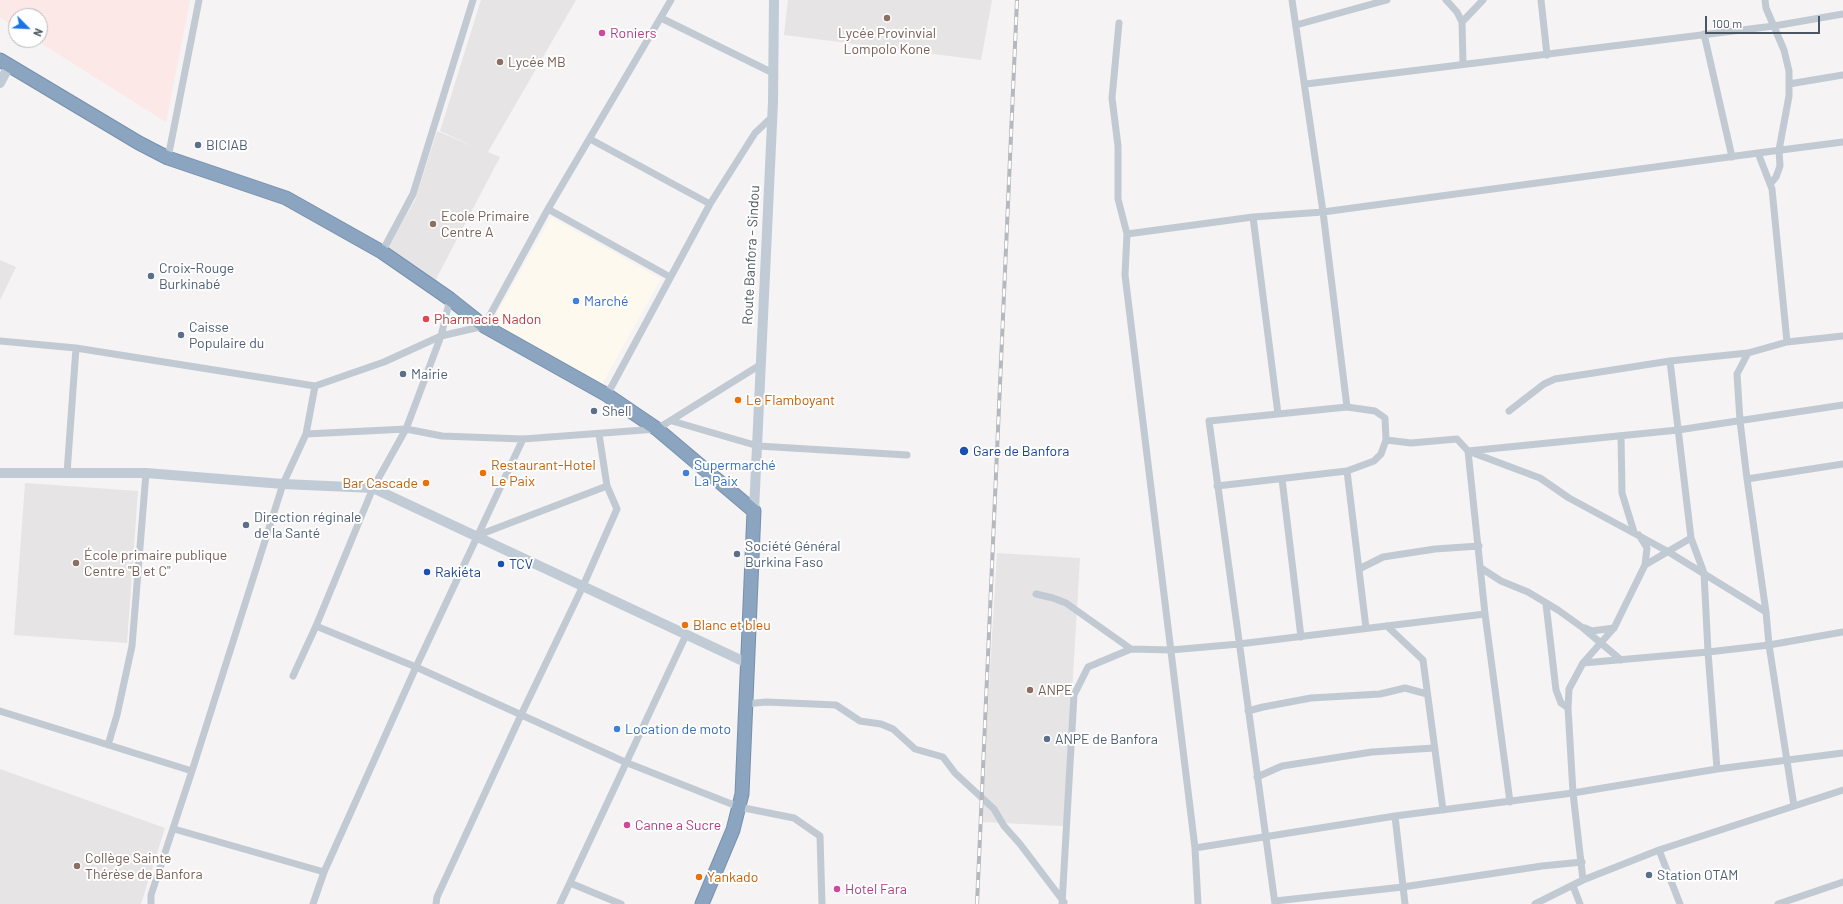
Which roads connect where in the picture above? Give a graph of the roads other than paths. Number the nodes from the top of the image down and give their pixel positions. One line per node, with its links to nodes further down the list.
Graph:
1 (199, 0): 32 (street)
2 (473, 0): 39 (street)
3 (671, 0): 12 (street)
4 (774, 0): 21 (main road, Route Banfora - Sindou)
5 (1292, 0): 15 (street)
6 (1446, 0): 13 (street)
7 (1483, 0): 13 (street)
8 (1541, 0): 18 (street)
9 (1765, 0): 16 (street)
10 (1382, 1): 15 (street)
11 (1843, 14): 16 (street)
12 (661, 18): 21 (street); 27 (street)
13 (1462, 22): 20 (street)
14 (1119, 23): 38 (street)
15 (1296, 25): 24 (street)
16 (1774, 26): 17 (street); 25 (street)
17 (1704, 34): 18 (street); 31 (street)
18 (1547, 55): 20 (street)
19 (4, 63): 23 (main road); 32 (highway)
20 (1463, 64): 24 (street)
21 (773, 73): 26 (main road, Route Banfora - Sindou)
22 (1843, 75): 25 (street)
23 (0, 83)
24 (1306, 84): 36 (street)
25 (1789, 84): 29 (street)
26 (772, 117): 34 (street); 50 (main road, Route Banfora - Sindou)
27 (590, 139): 34 (street); 35 (street)
28 (1843, 142): 29 (street)
29 (1779, 150): 30 (street); 33 (street)
30 (1758, 153): 31 (street); 33 (street)
31 (1732, 156): 36 (street)
32 (168, 158): 39 (highway)
33 (1771, 183): 46 (street)
34 (710, 204): 40 (street)
35 (548, 209): 40 (street); 42 (street)
36 (1323, 212): 37 (street); 54 (street)
37 (1253, 217): 38 (street); 56 (street)
38 (1127, 234): 108 (street)
39 (382, 252): 41 (highway)
40 (670, 277): 52 (street)
41 (450, 300): 42 (highway); 43 (street)
42 (484, 326): 43 (street); 52 (highway)
43 (441, 336): 51 (street); 59 (street)
44 (1843, 336): 46 (street)
45 (0, 341): 47 (street)
46 (1787, 342): 48 (street)
47 (76, 348): 51 (street); 73 (street)
48 (1748, 353): 49 (street); 58 (street)
49 (1670, 361): 55 (street); 61 (street)
50 (760, 365): 57 (street); 67 (main road, Route Banfora - Sindou)
51 (315, 386): 62 (street)
52 (607, 395): 60 (highway)
53 (1843, 405): 58 (street)
54 (1347, 407): 56 (street); 66 (street)
55 (1509, 411)
56 (1278, 414): 79 (street)
57 (672, 421): 60 (street); 67 (street)
58 (1740, 421): 61 (street); 76 (street)
59 (406, 429): 62 (street); 65 (street); 80 (street)
60 (657, 429): 63 (street); 81 (highway)
61 (1678, 430): 64 (street); 84 (street)
62 (306, 434): 77 (street)
63 (599, 434): 65 (street); 78 (street)
64 (1621, 436): 68 (street); 82 (street)
65 (523, 439): 83 (street)
66 (1386, 440): 68 (street); 71 (street)
67 (758, 446): 69 (street); 81 (main road, Route Banfora - Sindou)
68 (1468, 451): 82 (street); 85 (street)
69 (907, 455)
70 (1843, 464): 76 (street)
71 (1347, 471): 75 (street); 89 (street)
72 (0, 473): 73 (main road)
73 (67, 473): 74 (main road)
74 (146, 473): 77 (main road); 121 (street)
75 (1282, 480): 79 (street); 103 (street)
76 (1746, 480): 94 (street)
77 (283, 484): 80 (main road); 127 (street)
78 (607, 486): 83 (street); 91 (street)
79 (1217, 486): 105 (street)
80 (372, 488): 83 (main road); 96 (street)
81 (754, 511): 111 (highway)
82 (1636, 533): 86 (street); 87 (street)
83 (476, 536): 91 (main road); 113 (street)
84 (1691, 538): 86 (street); 90 (street)
85 (1478, 546): 88 (street); 89 (street)
86 (1667, 551): 87 (street); 90 (street)
87 (1645, 565): 100 (street)
88 (1481, 568): 93 (street); 95 (street)
89 (1358, 569): 98 (street)
90 (1704, 573): 94 (street); 109 (street)
91 (583, 586): 102 (main road); 120 (street)
92 (1036, 594): 107 (street)
93 (1546, 604): 99 (street); 117 (street)
94 (1766, 612): 106 (street)
95 (1484, 614): 97 (street); 131 (street)
96 (316, 626): 113 (street); 114 (street)
97 (1387, 626): 98 (street); 115 (street)
98 (1366, 628): 103 (street)
99 (1583, 628): 100 (street); 104 (street)
100 (1614, 628): 104 (street)
101 (1843, 632): 106 (street)
102 (686, 634): 111 (main road); 125 (street)
103 (1301, 637): 105 (street)
104 (1600, 643): 110 (street); 112 (street)
105 (1239, 644): 108 (street); 119 (street)
106 (1770, 645): 109 (street); 124 (street)
107 (1131, 649): 108 (street); 147 (street)
108 (1171, 650): 138 (street)
109 (1708, 652): 110 (street); 126 (street)
110 (1621, 660): 112 (street)
111 (747, 663): 116 (highway)
112 (1583, 663): 117 (street)
113 (416, 666): 120 (street); 141 (street)
114 (293, 676)
115 (1427, 694): 119 (street); 122 (street)
116 (745, 704): 133 (highway); 147 (street)
117 (1568, 708): 130 (street)
118 (0, 711): 121 (street)
119 (1248, 712): 128 (street)
120 (521, 715): 125 (street); 151 (street)
121 (108, 745): 127 (street)
122 (1434, 748): 128 (street); 134 (street)
123 (1843, 753): 124 (street)
124 (1787, 761): 126 (street); 132 (street)
125 (625, 762): 133 (street); 144 (street)
126 (1717, 769): 130 (street)
127 (192, 771): 136 (street)
128 (1257, 777): 137 (street)
129 (1843, 790): 132 (street)
130 (1573, 793): 131 (street); 140 (street)
131 (1510, 802): 134 (street)
132 (1794, 806): 139 (street)
133 (740, 807): 154 (highway); 155 (street)
134 (1443, 810): 135 (street)
135 (1395, 816): 137 (street); 146 (street)
136 (174, 828): 141 (street); 149 (street)
137 (1266, 836): 138 (street); 148 (street)
138 (1195, 848): 156 (street)
139 (1659, 850): 142 (street); 160 (street)
140 (1582, 862): 142 (street); 146 (street)
141 (324, 872): 150 (street)
142 (1583, 880): 145 (street)
143 (1843, 882): 161 (street)
144 (570, 883): 152 (street); 153 (street)
145 (1573, 886): 158 (street); 159 (street)
146 (1402, 887): 148 (street); 157 (street)
147 (1063, 903)
148 (1275, 903)
149 (151, 904)
150 (313, 904)
151 (436, 904)
152 (560, 904)
153 (621, 904)
154 (702, 904)
155 (822, 904)
156 (1198, 904)
157 (1405, 904)
158 (1535, 904)
159 (1580, 904)
160 (1680, 904)
161 (1778, 904)

